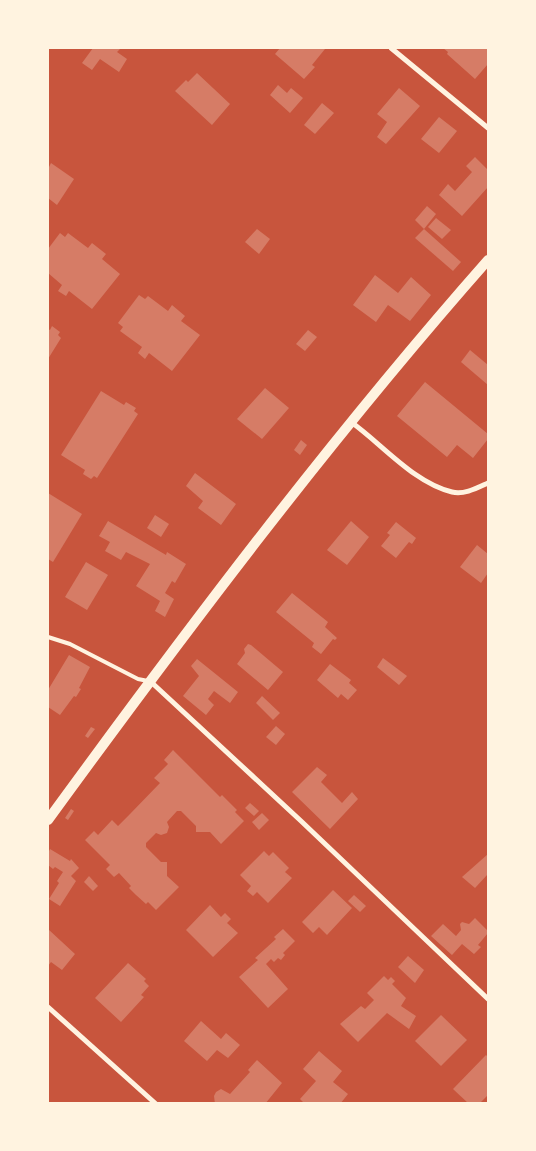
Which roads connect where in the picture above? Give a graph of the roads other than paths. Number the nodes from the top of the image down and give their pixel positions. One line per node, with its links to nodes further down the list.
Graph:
1 (391, 48): 2 (street)
2 (488, 128)
3 (488, 260): 4 (main road)
4 (351, 421): 5 (street); 7 (main road)
5 (488, 483)
6 (48, 637): 7 (lane)
7 (150, 681): 8 (main road); 9 (street)
8 (48, 820)
9 (488, 998)
10 (48, 1008): 11 (street)
11 (156, 1104)

